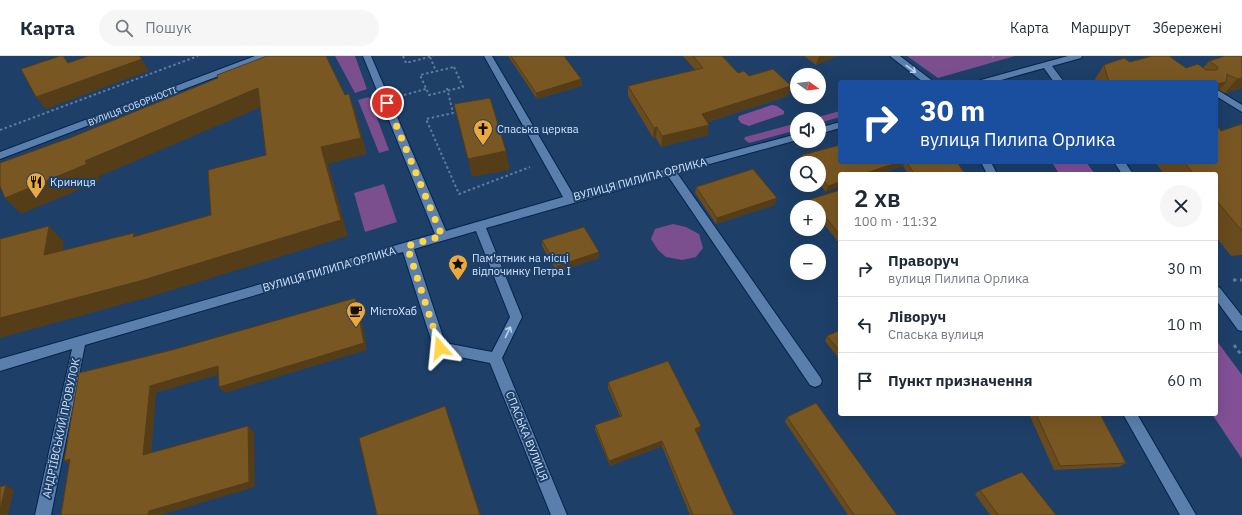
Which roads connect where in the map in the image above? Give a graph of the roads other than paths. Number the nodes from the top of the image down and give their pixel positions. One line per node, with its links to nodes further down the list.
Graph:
1 (263, 56): 15 (street, ВУЛИЦЯ СОБОРНОСТІ)
2 (367, 56): 19 (street)
3 (488, 56): 17 (street)
4 (894, 56): 7 (street, one-way to 7)
5 (1078, 56): 6 (street)
6 (1047, 66): 8 (street); 9 (street)
7 (926, 80)
8 (990, 80)
9 (1058, 80)
10 (1218, 93): 11 (street)
11 (1242, 109)
12 (838, 126): 13 (street)
13 (826, 129)
14 (790, 139): 16 (street, ВУЛИЦЯ ПИЛИПА ОРЛИКА)
15 (0, 156)
16 (670, 171): 17 (street, ВУЛИЦЯ ПИЛИПА ОРЛИКА); 26 (street)
17 (570, 199): 18 (street, ВУЛИЦЯ ПИЛИПА ОРЛИКА)
18 (479, 225): 19 (street, ВУЛИЦЯ ПИЛИПА ОРЛИКА); 24 (street, one-way to 18)
19 (442, 236): 20 (street, ВУЛИЦЯ ПИЛИПА ОРЛИКА)
20 (407, 246): 23 (street, ВУЛИЦЯ ПИЛИПА ОРЛИКА); 24 (street)
21 (1218, 294): 22 (street)
22 (1242, 326)
23 (80, 341): 25 (street, ВУЛИЦЯ ПИЛИПА ОРЛИКА); 28 (street, АНДРІЇВСЬКИЙ ПРОВУЛОК)
24 (495, 358): 29 (street, СПАСЬКА ВУЛИЦЯ)
25 (0, 365)
26 (815, 381)
27 (1131, 416): 30 (street)
28 (42, 515)
29 (559, 515)
30 (1188, 515)

